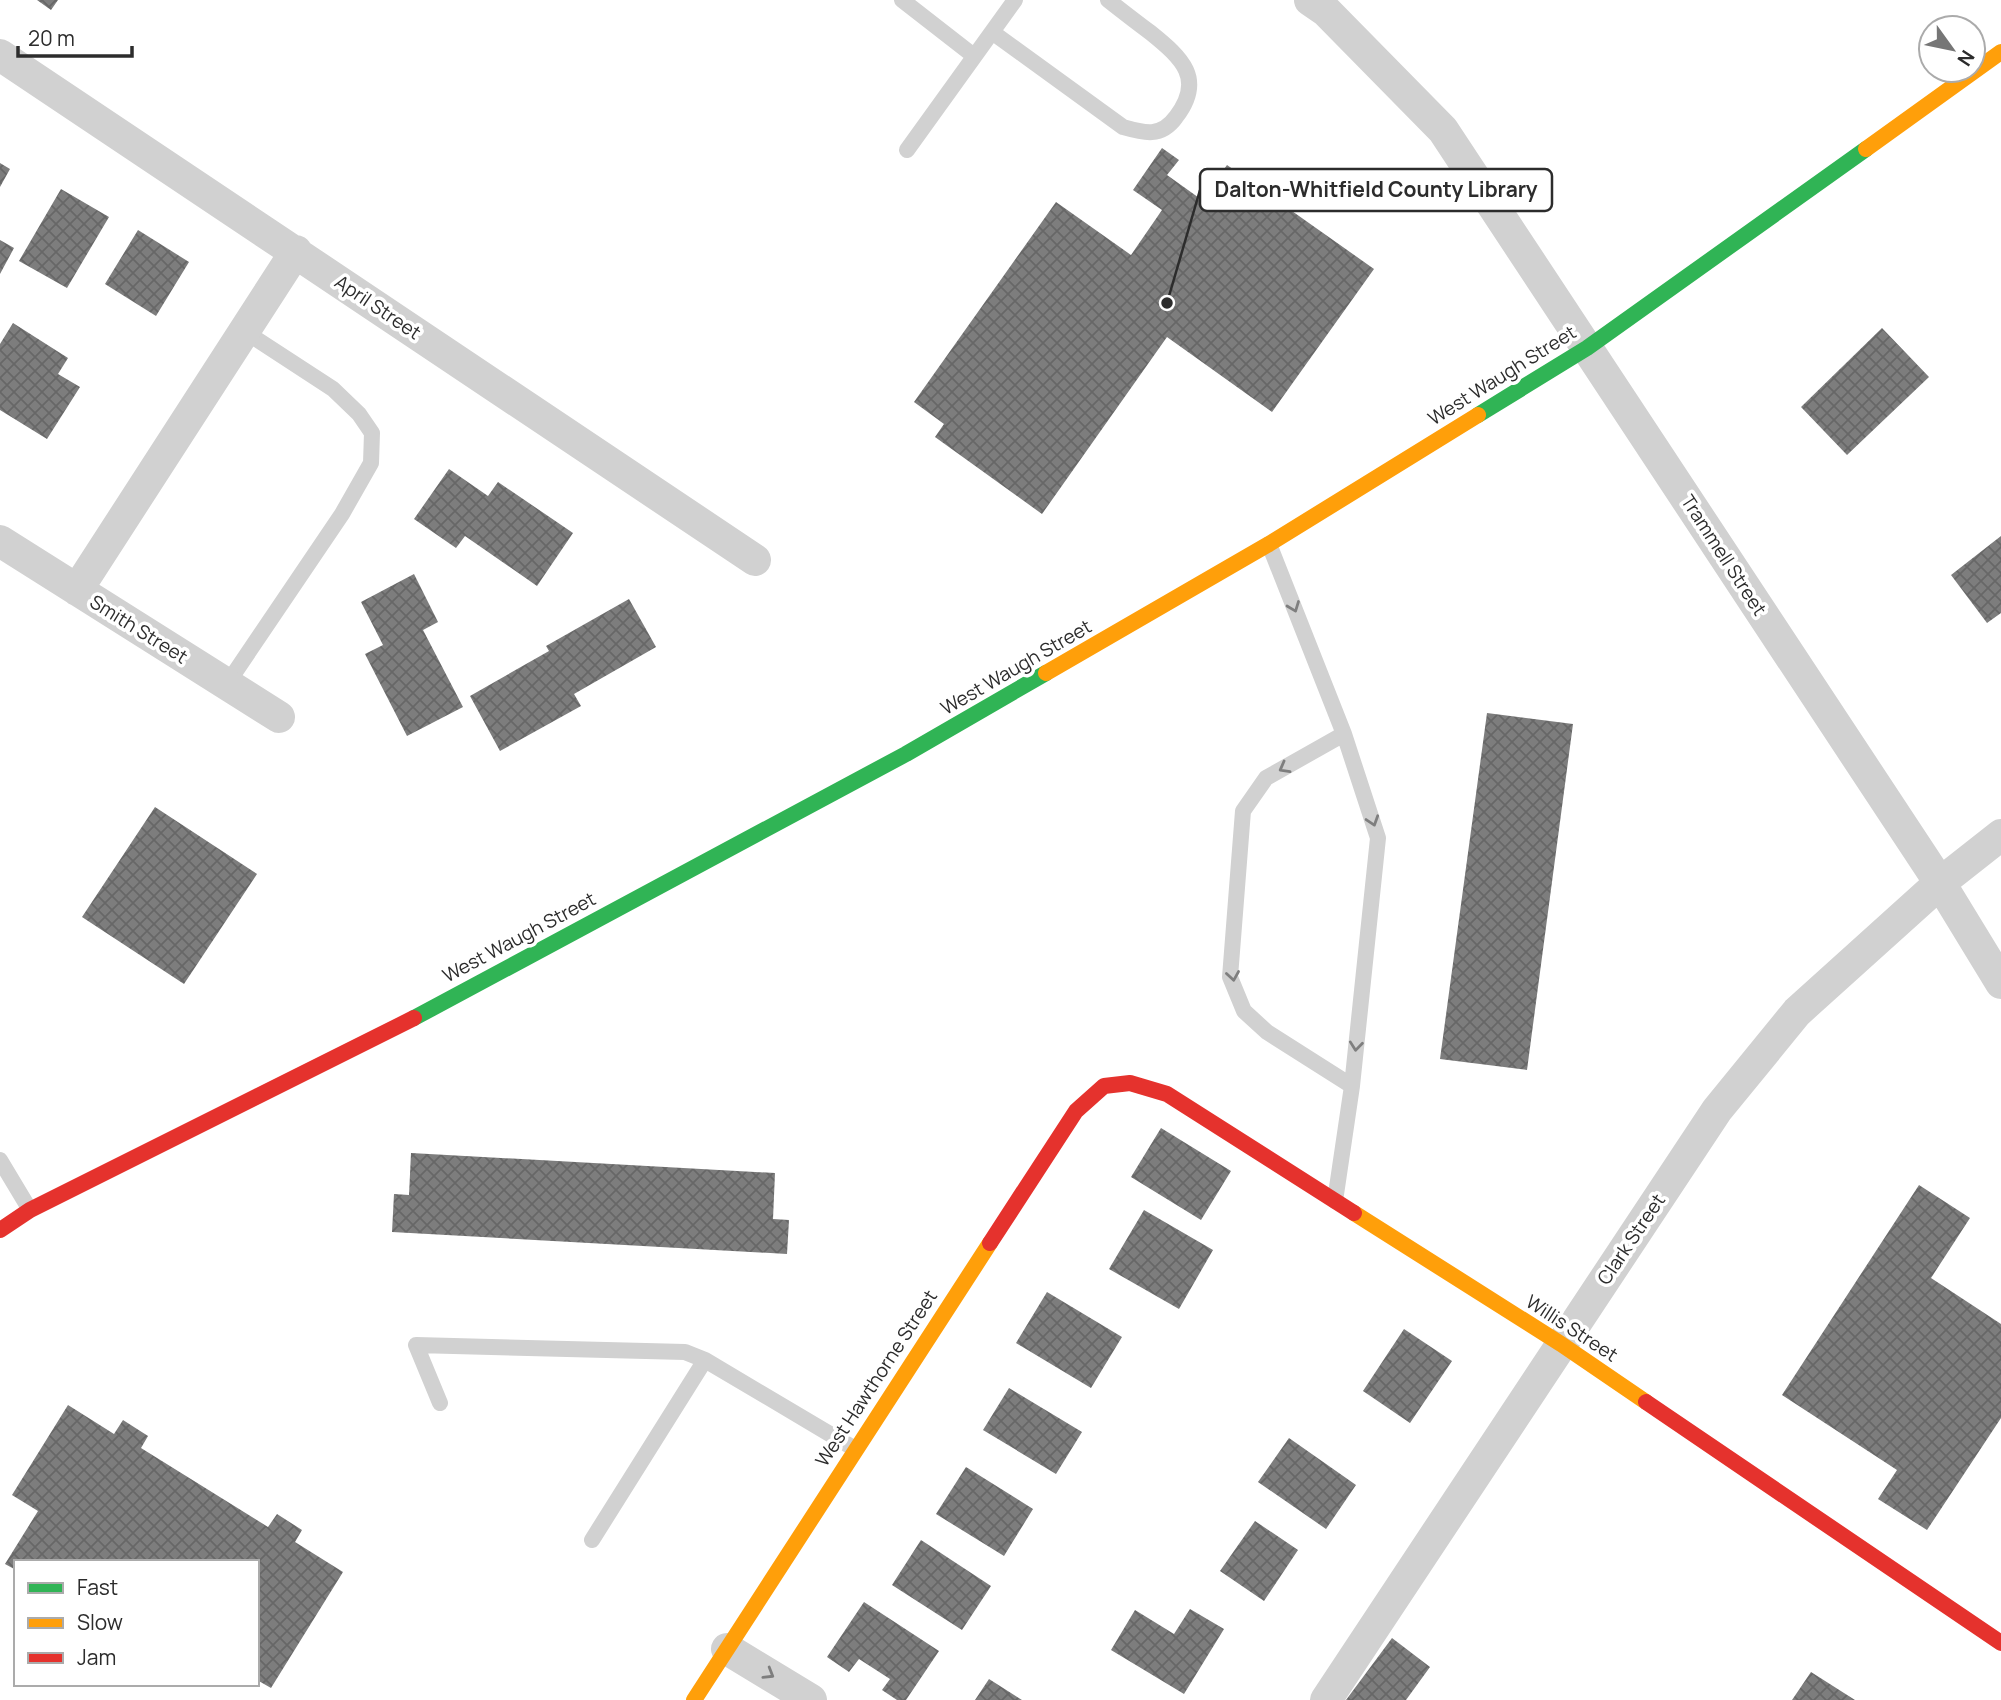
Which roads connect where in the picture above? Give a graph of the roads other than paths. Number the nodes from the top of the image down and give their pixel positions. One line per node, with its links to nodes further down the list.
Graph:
1 (902, 0): 8 (lane)
2 (1015, 0): 5 (lane)
3 (1108, 0): 5 (lane)
4 (1311, 0): 12 (street, Trammell Street)
5 (992, 32): 8 (lane)
6 (2001, 52): 12 (street, West Waugh Street)
7 (0, 55): 10 (street, April Street)
8 (974, 56): 9 (lane)
9 (907, 150)
10 (296, 251): 11 (street); 15 (street, April Street)
11 (244, 331): 16 (street); 17 (lane)
12 (1587, 348): 14 (street, West Waugh Street); 21 (street, Trammell Street)
13 (0, 541): 16 (street, Smith Street)
14 (1269, 544): 19 (lane, one-way to 19); 27 (street, West Waugh Street)
15 (755, 560)
16 (77, 590): 17 (street, Smith Street)
17 (227, 684): 18 (street, Smith Street)
18 (279, 717)
19 (1344, 734): 24 (lane, one-way to 24); 24 (lane, one-way to 24)
20 (2001, 835): 21 (street, Clark Street)
21 (1940, 883): 22 (street, Trammell Street); 29 (street, Clark Street)
22 (2001, 984)
23 (1104, 1086): 26 (street, Willis Street); 32 (street, West Hawthorne Street)
24 (1352, 1086): 26 (lane)
25 (0, 1160): 27 (lane)
26 (1335, 1201): 29 (street, Willis Street)
27 (30, 1210): 28 (street, West Waugh Street)
28 (0, 1230)
29 (1561, 1344): 34 (street, Willis Street); 38 (street, Clark Street)
30 (705, 1360): 31 (lane); 32 (lane); 33 (lane)
31 (440, 1403)
32 (855, 1449): 35 (street, West Hawthorne Street)
33 (593, 1541)
34 (2001, 1643)
35 (727, 1649): 36 (street, West Hawthorne Street); 37 (street, one-way to 37)
36 (694, 1700)
37 (811, 1700)
38 (1326, 1700)

